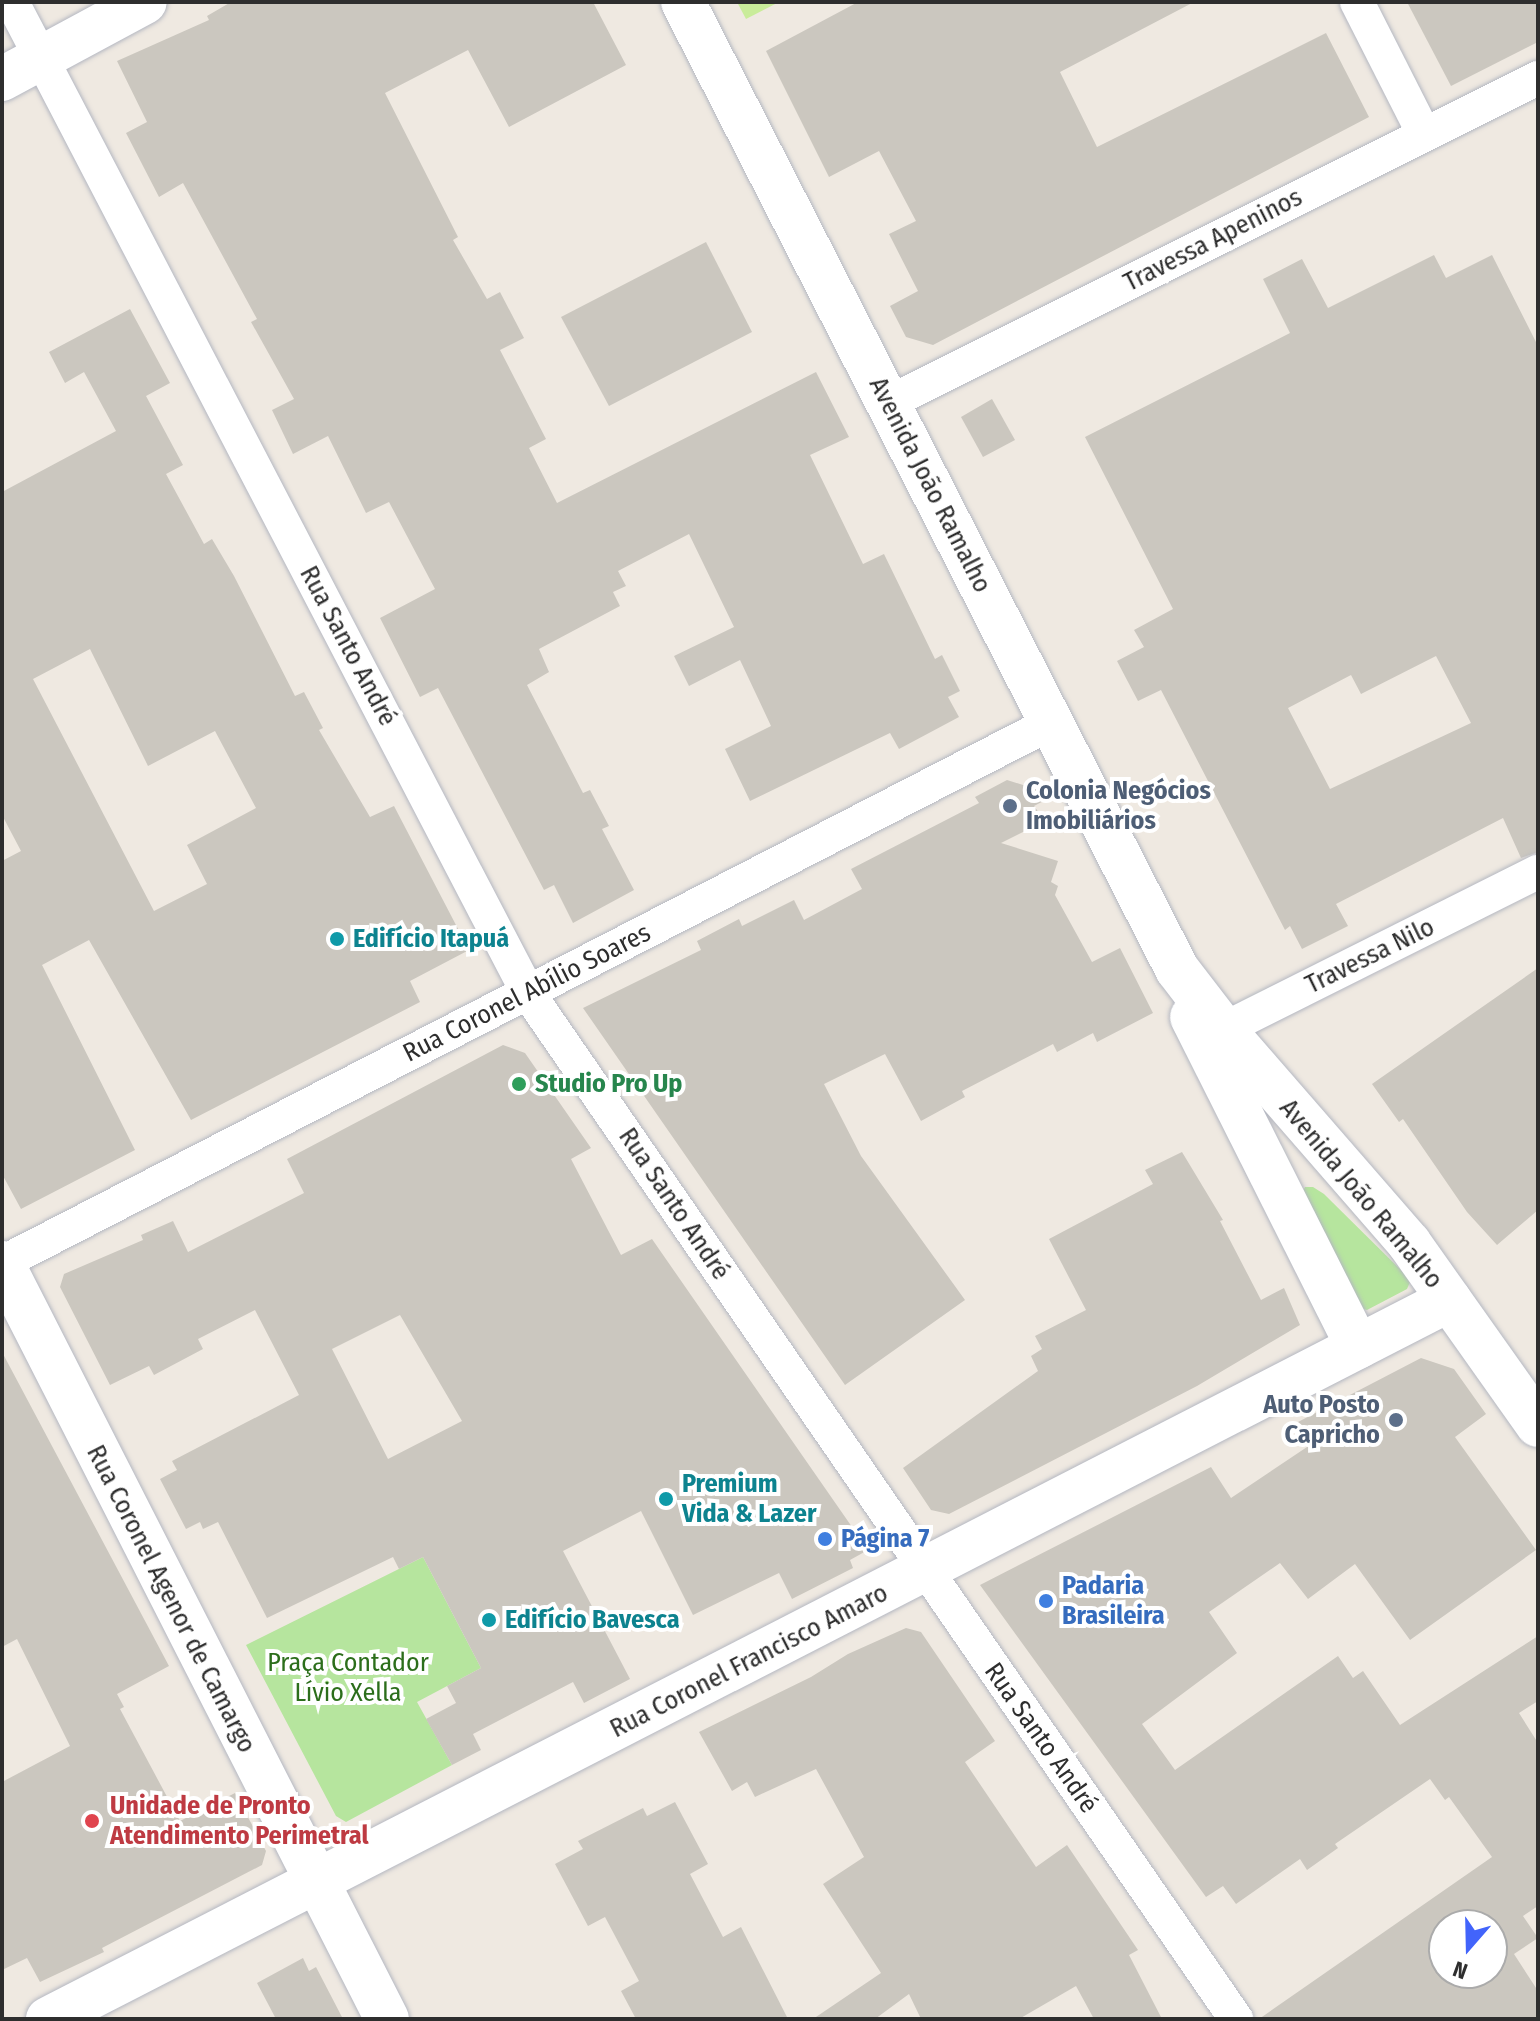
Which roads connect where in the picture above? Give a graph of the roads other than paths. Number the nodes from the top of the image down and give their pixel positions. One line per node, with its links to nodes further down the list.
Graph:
1 (12, 2): 5 (street, Rua Santo André)
2 (145, 2): 5 (street)
3 (683, 2): 9 (street, Avenida João Ramalho)
4 (1357, 2): 8 (street)
5 (41, 57): 7 (street); 12 (street, Rua Santo André)
6 (1538, 78): 8 (street, Travessa Apeninos)
7 (2, 79)
8 (1424, 134): 9 (street, Travessa Apeninos)
9 (888, 403): 10 (street, Avenida João Ramalho)
10 (1051, 723): 12 (street, Rua Coronel Abílio Soares); 13 (street, Avenida João Ramalho)
11 (1538, 872): 13 (street, Travessa Nilo)
12 (528, 993): 14 (street, Rua Coronel Abílio Soares); 18 (street, Rua Santo André)
13 (1212, 1035): 15 (street, Avenida João Ramalho); 16 (street, Avenida João Ramalho)
14 (2, 1263): 19 (street, Rua Coronel Agenor de Camargo)
15 (1449, 1300): 16 (street, Rua Coronel Francisco Amaro); 17 (street, Avenida João Ramalho)
16 (1358, 1347): 18 (street, Rua Coronel Francisco Amaro)
17 (1538, 1425)
18 (926, 1571): 19 (street, Rua Coronel Francisco Amaro); 22 (street, Rua Santo André)
19 (316, 1882): 20 (street, Rua Coronel Francisco Amaro); 21 (street, Rua Coronel Agenor de Camargo)
20 (48, 2019)
21 (387, 2019)
22 (1236, 2019)

